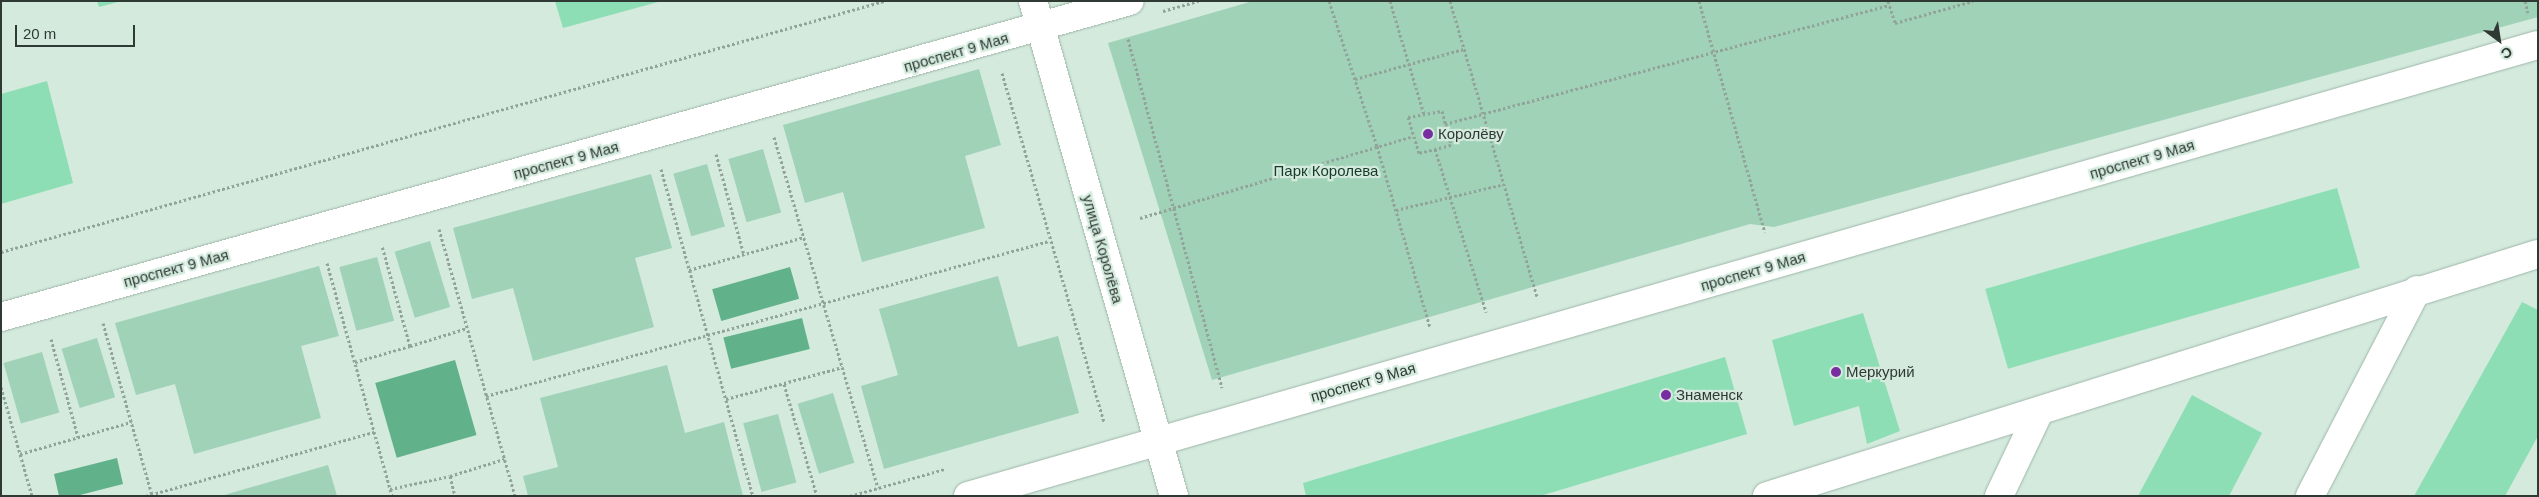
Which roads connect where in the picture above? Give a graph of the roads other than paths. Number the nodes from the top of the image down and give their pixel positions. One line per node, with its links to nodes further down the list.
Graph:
1 (1033, 1): 3 (street, улица Королёва)
2 (1130, 1): 3 (street, проспект 9 Мая)
3 (1040, 28): 7 (street, проспект 9 Мая); 9 (street, улица Королёва)
4 (2538, 45): 9 (street, проспект 9 Мая)
5 (2538, 254): 6 (street)
6 (2417, 290): 8 (street); 14 (street)
7 (1, 317)
8 (2039, 412): 12 (street); 13 (street)
9 (1156, 442): 10 (street, проспект 9 Мая); 11 (street, улица Королёва)
10 (968, 496)
11 (1174, 496)
12 (1767, 496)
13 (1999, 496)
14 (2310, 496)

